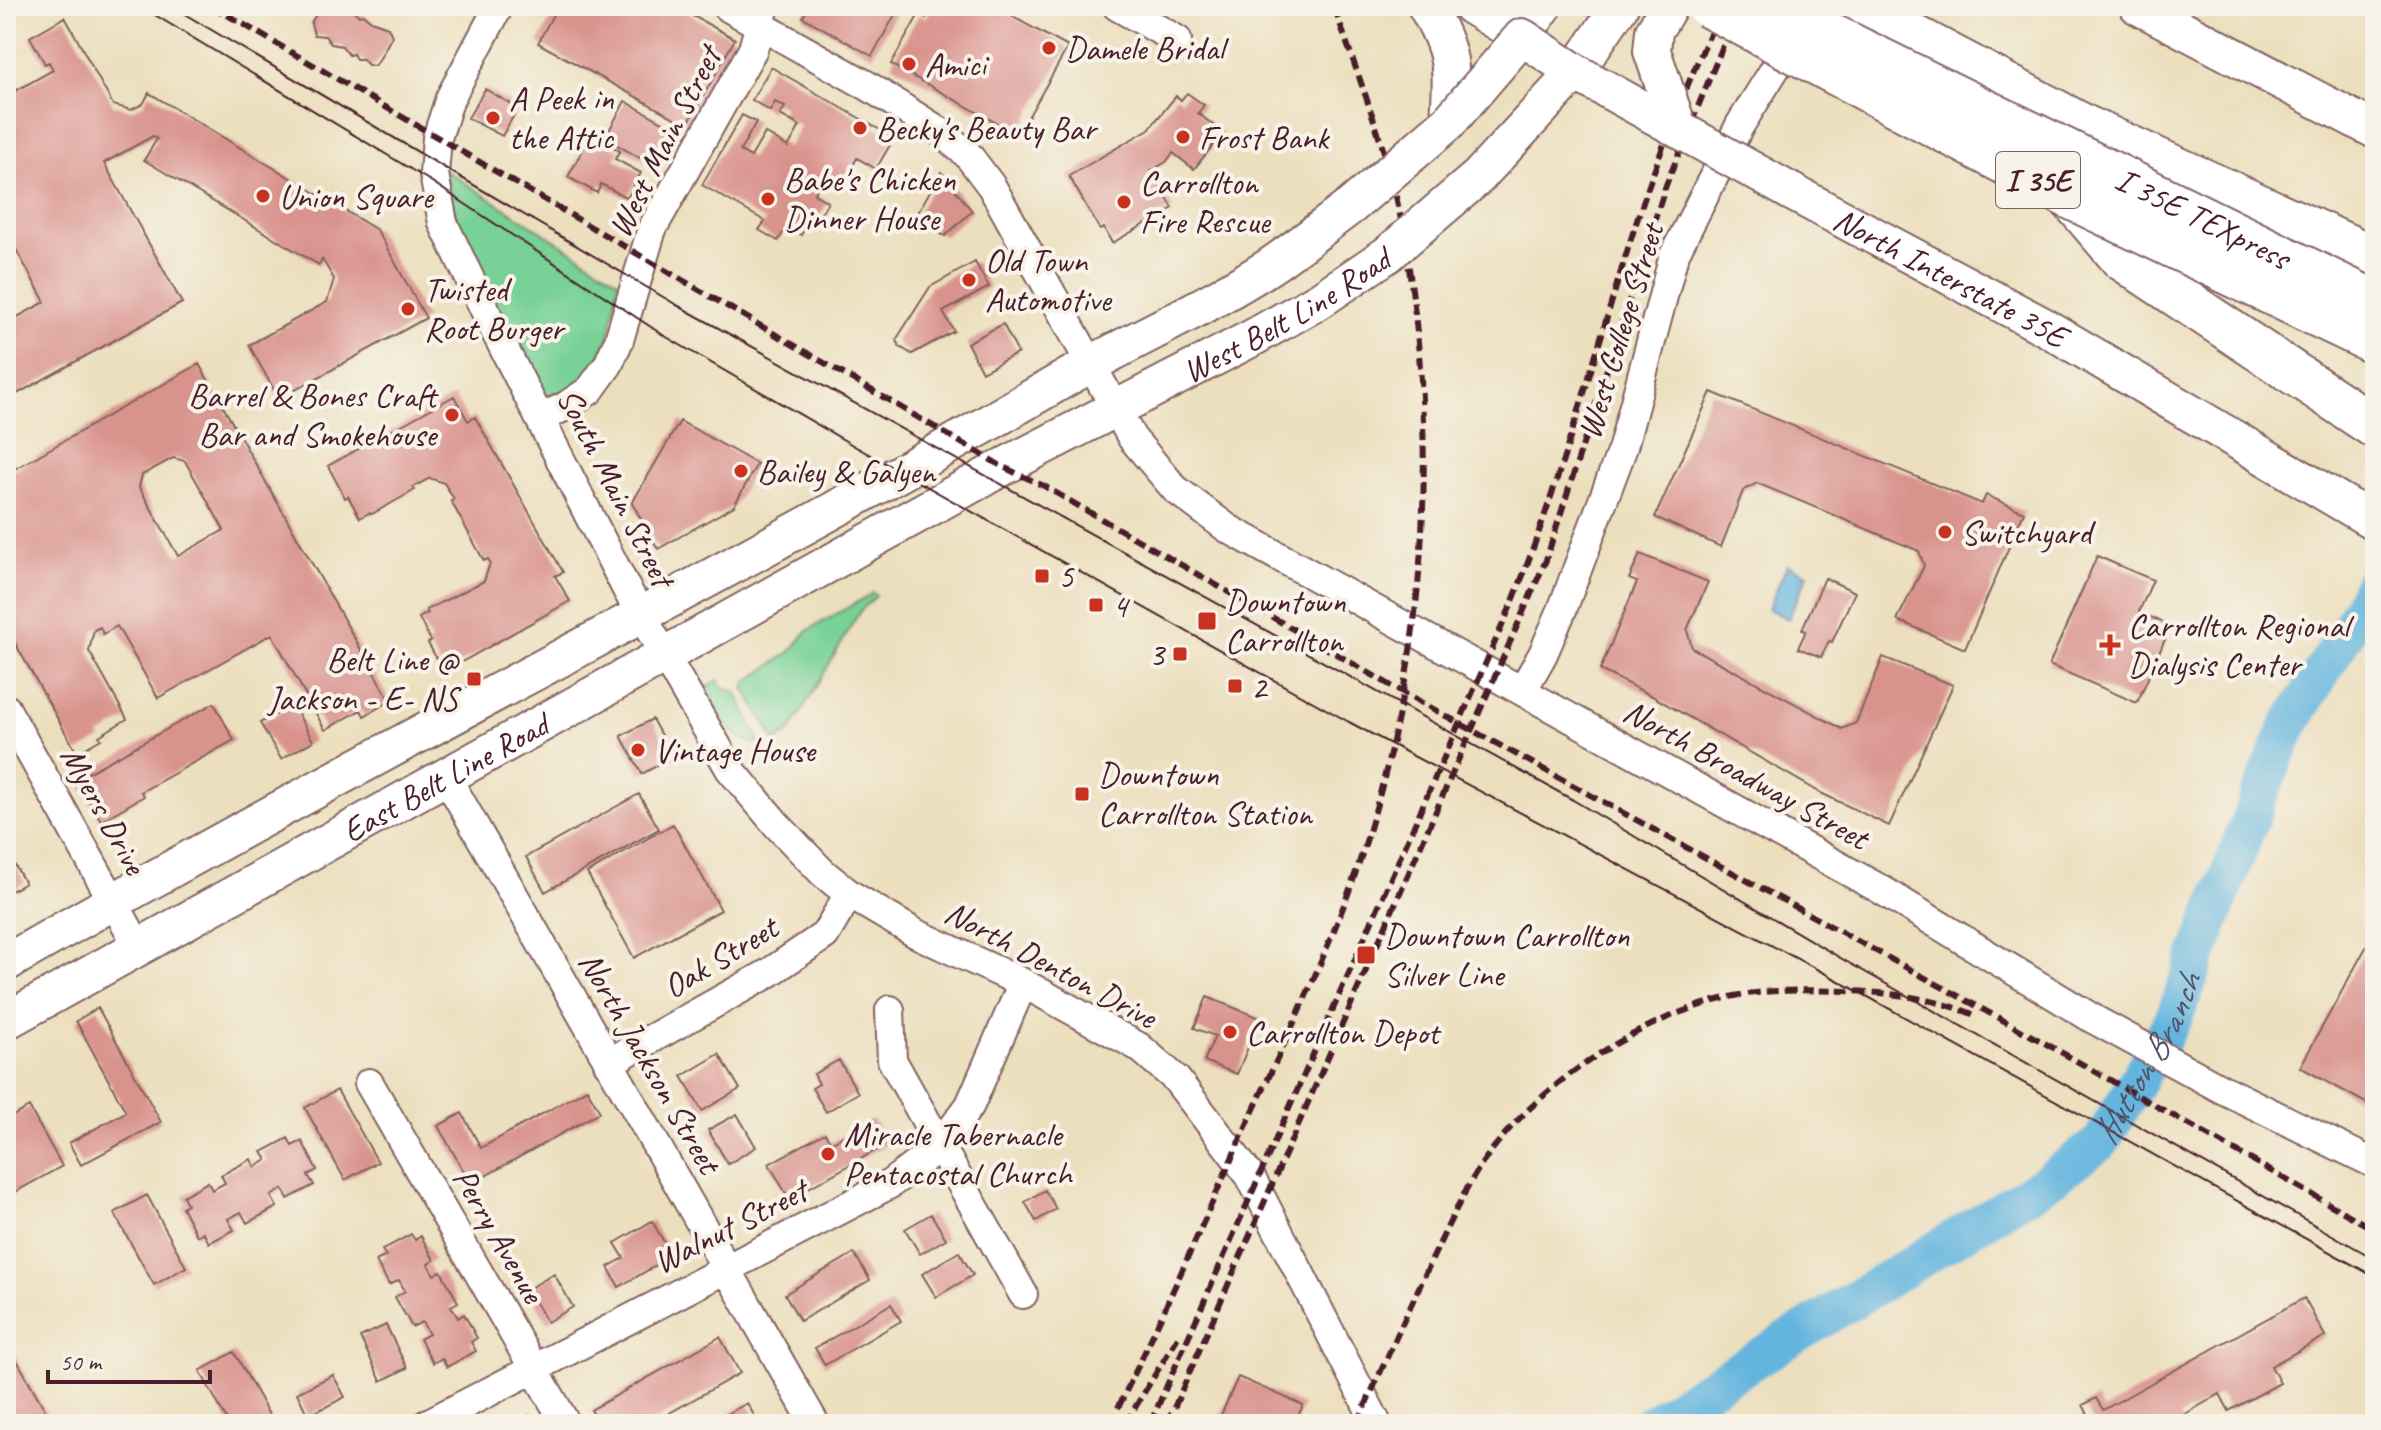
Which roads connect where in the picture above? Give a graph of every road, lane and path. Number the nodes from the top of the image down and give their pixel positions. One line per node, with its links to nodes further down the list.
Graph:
1 (499, 6): 27 (street, South Main Street)
2 (726, 6): 14 (street, North Broadway Street)
3 (1117, 6): 16 (street)
4 (1426, 6): 18 (main road)
5 (1471, 6): 15 (main road, North Interstate 35E)
6 (1544, 6): 15 (main road, West Belt Line Road)
7 (1620, 6): 17 (main road, West Belt Line Road)
8 (1669, 6): 19 (main road, bridge)
9 (1708, 6): 21 (highway, I 35E, bridge)
10 (1772, 6): 23 (highway, I 35E TEXpress, bridge)
11 (1815, 6): 34 (street, West College Street)
12 (1857, 6): 22 (highway, I 35E)
13 (2138, 6): 20 (main road)
14 (762, 16): 25 (street, North Broadway Street); 27 (street, West Main Street)
15 (1522, 37): 17 (main road, North Interstate 35E, bridge); 18 (main road, West Belt Line Road, bridge)
16 (1177, 40)
17 (1575, 72): 19 (main road, North Interstate 35E, bridge); 26 (main road, West Belt Line Road, bridge)
18 (1449, 122): 25 (main road, West Belt Line Road, bridge)
19 (1679, 130): 30 (main road, North Interstate 35E, bridge)
20 (2375, 130)
21 (2069, 197): 24 (highway, I 35E, bridge); 28 (highway)
22 (2375, 258)
23 (2375, 302)
24 (2375, 343)
25 (1092, 364): 26 (street, North Broadway Street); 29 (main road, West Belt Line Road)
26 (1115, 407): 31 (main road, West Belt Line Road); 34 (street, North Broadway Street)
27 (541, 418): 32 (street, South Main Street)
28 (2375, 427)
29 (860, 496): 32 (main road, East Belt Line Road)
30 (2375, 522)
31 (883, 533): 33 (main road, East Belt Line Road)
32 (642, 616): 33 (street, South Main Street); 38 (main road, East Belt Line Road)
33 (663, 655): 36 (main road, East Belt Line Road); 37 (street, North Denton Drive)
34 (1522, 691): 47 (street, North Broadway Street)
35 (6, 709): 38 (street, Myers Drive)
36 (447, 778): 39 (main road, East Belt Line Road); 44 (street, North Jackson Street)
37 (849, 894): 41 (street, North Denton Drive); 44 (street, Oak Street)
38 (113, 901): 39 (street, Myers Drive); 40 (main road, East Belt Line Road)
39 (138, 946): 43 (main road, East Belt Line Road)
40 (6, 963)
41 (1023, 983): 46 (street, Walnut Street); 54 (street, North Denton Drive)
42 (890, 1010): 46 (street)
43 (6, 1021)
44 (608, 1063): 48 (street, North Jackson Street)
45 (369, 1083): 50 (street, Perry Avenue)
46 (939, 1147): 48 (street, Walnut Street); 49 (street)
47 (2375, 1164)
48 (726, 1269): 50 (street, Walnut Street); 53 (street, North Jackson Street)
49 (1023, 1294)
50 (534, 1366): 51 (street, Walnut Street); 52 (street, Perry Avenue)
51 (427, 1424)
52 (566, 1424)
53 (815, 1424)
54 (1377, 1424)

